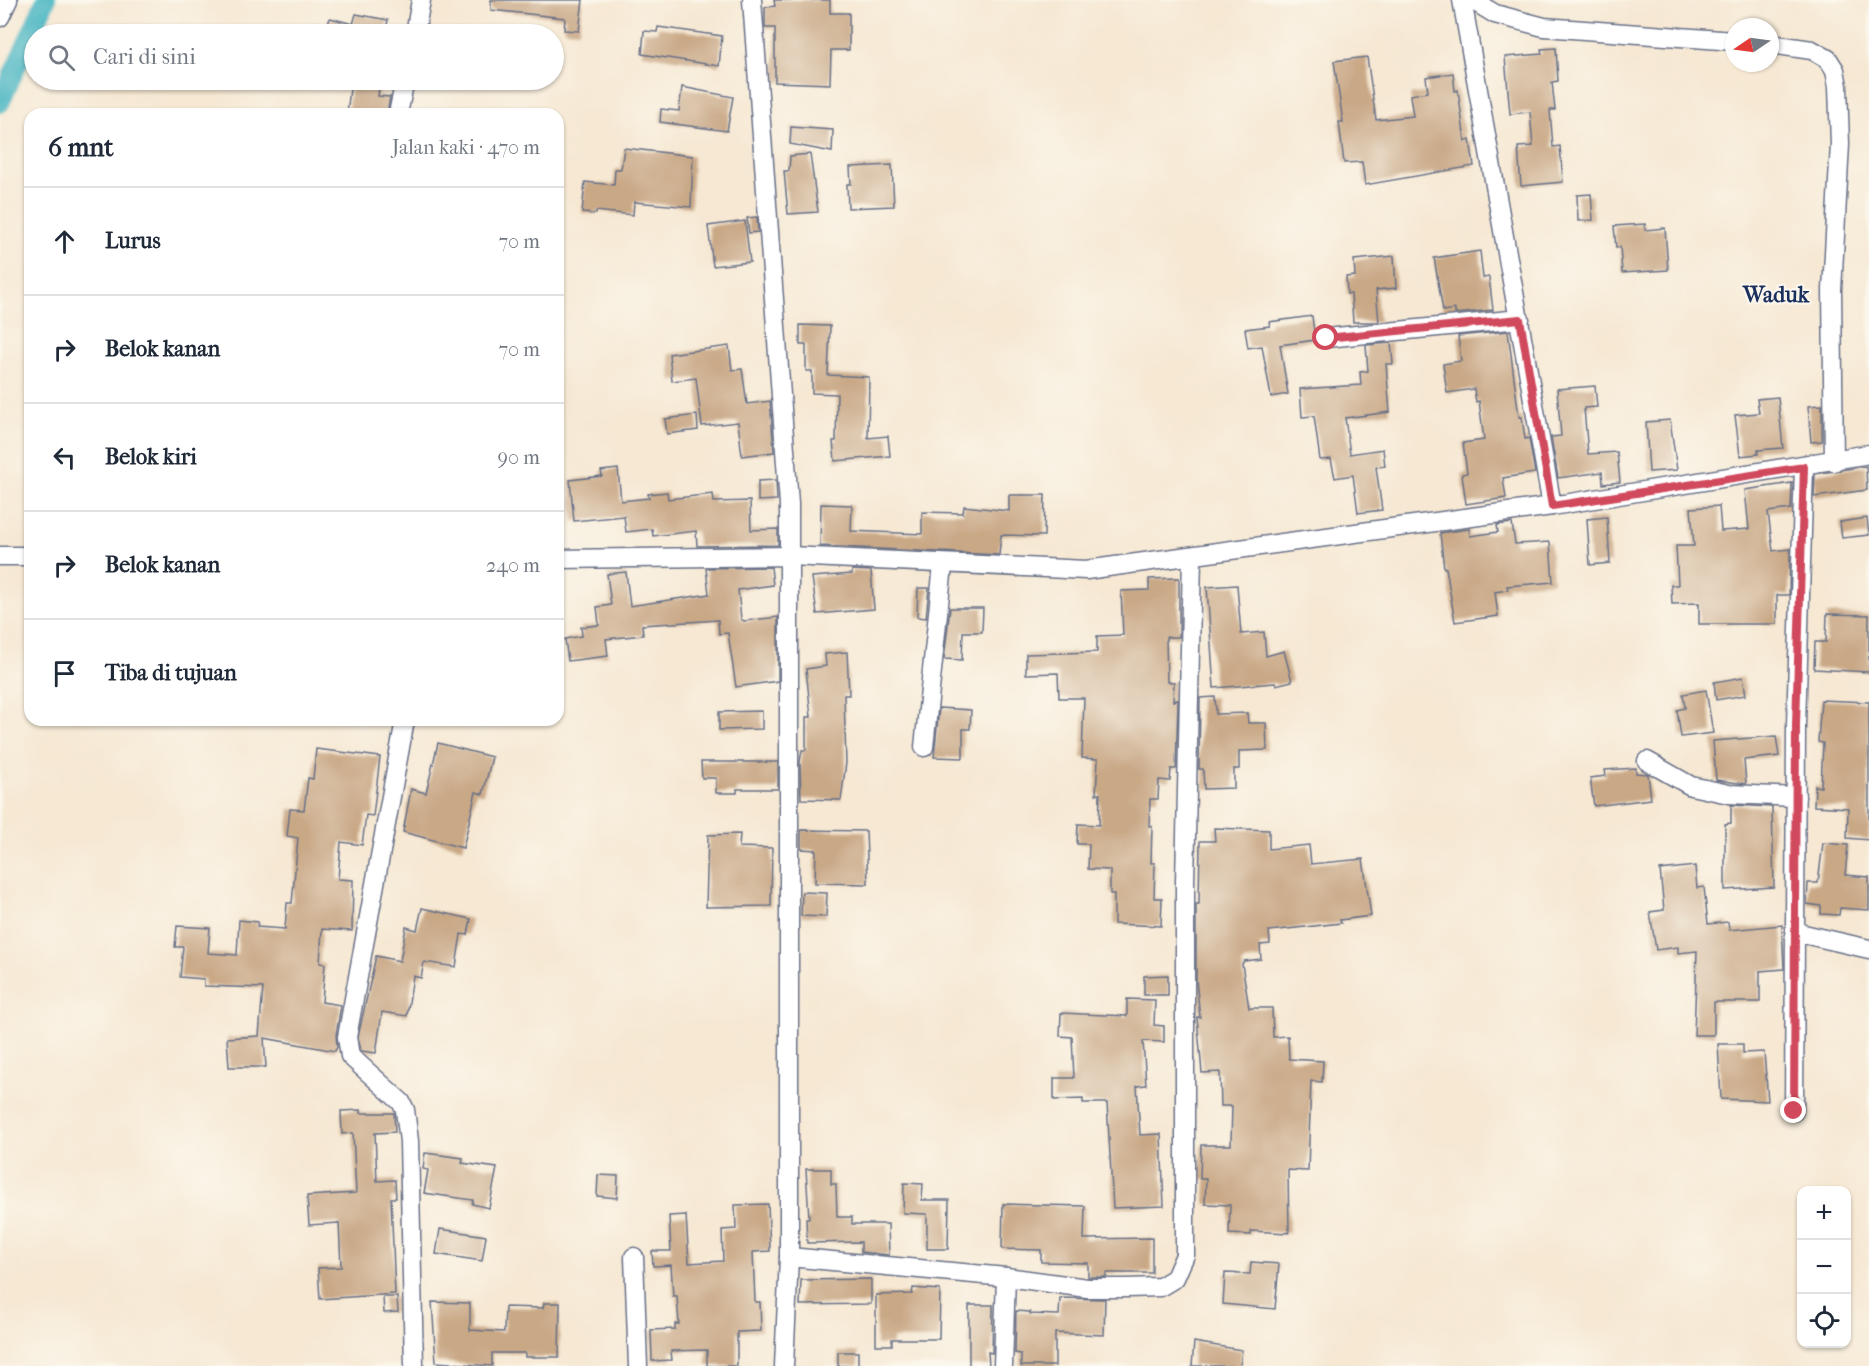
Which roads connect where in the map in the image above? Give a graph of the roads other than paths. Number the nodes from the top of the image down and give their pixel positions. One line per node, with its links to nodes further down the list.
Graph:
1 (8, 0): 6 (street)
2 (422, 0): 7 (street)
3 (752, 0): 20 (street)
4 (1462, 0): 12 (street)
5 (1472, 0): 8 (street)
6 (0, 17)
7 (417, 24)
8 (1725, 39)
9 (1779, 45): 15 (street)
10 (403, 90): 11 (street)
11 (399, 108)
12 (1520, 319): 13 (street); 17 (street)
13 (1326, 338)
14 (1869, 454): 15 (street)
15 (1834, 462): 16 (street)
16 (1804, 467): 17 (street); 27 (street)
17 (1552, 506): 21 (street)
18 (0, 556): 19 (street)
19 (24, 556)
20 (790, 556): 22 (street); 23 (street); 32 (street)
21 (1192, 556): 23 (street); 33 (street)
22 (564, 559)
23 (943, 565): 25 (street)
24 (404, 726): 34 (street)
25 (924, 747)
26 (1647, 761): 27 (street)
27 (1796, 796): 28 (street)
28 (1795, 932): 29 (street); 30 (street)
29 (1869, 949)
30 (1794, 1111)
31 (634, 1257): 35 (street)
32 (789, 1257): 33 (street); 36 (street)
33 (1006, 1277): 37 (street)
34 (414, 1366)
35 (638, 1366)
36 (784, 1366)
37 (1003, 1366)

